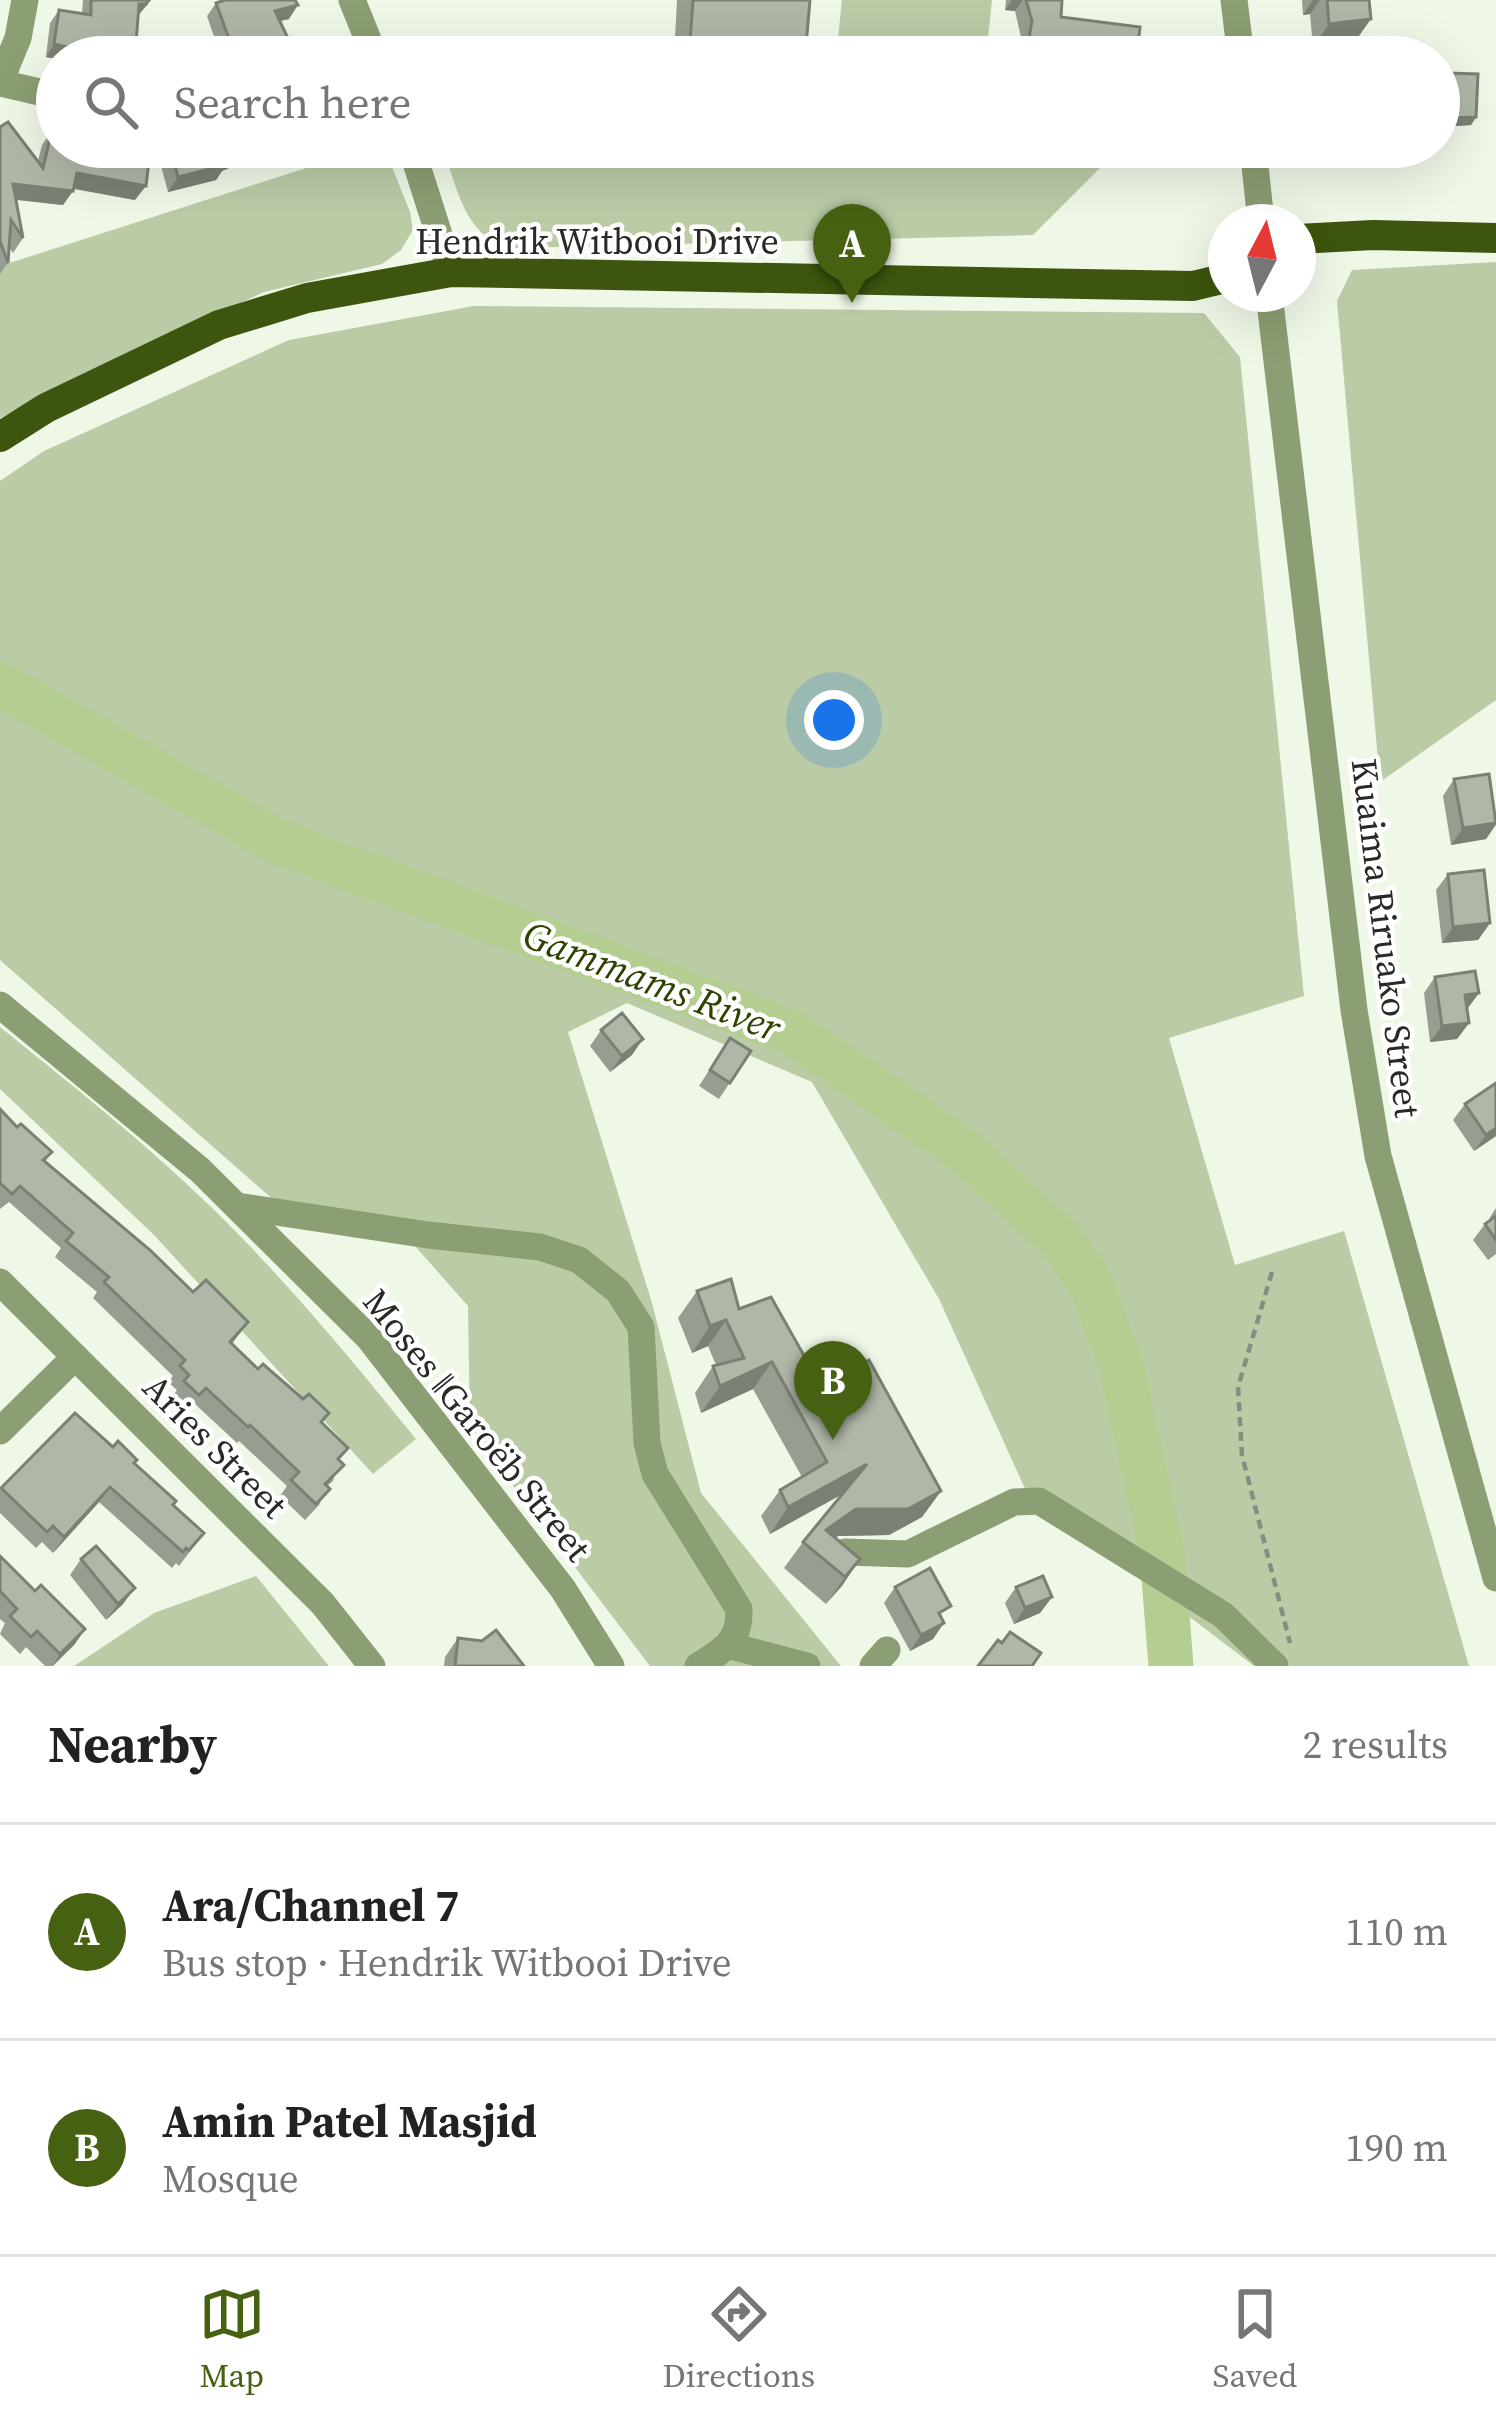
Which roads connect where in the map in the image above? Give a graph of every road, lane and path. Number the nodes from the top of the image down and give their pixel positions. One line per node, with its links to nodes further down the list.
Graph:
1 (25, 0): 6 (street)
2 (352, 0): 4 (street)
3 (1234, 0): 5 (street)
4 (367, 36)
5 (1238, 36)
6 (0, 82): 7 (street)
7 (36, 91)
8 (418, 168): 13 (street)
9 (1255, 168): 10 (street)
10 (1259, 204)
11 (1316, 238): 12 (main road)
12 (1496, 238)
13 (451, 272): 14 (main road, Hendrik Witbooi Drive); 16 (main road, Hendrik Witbooi Drive)
14 (1208, 282)
15 (1271, 312): 24 (street, Kuaima Riruako Street)
16 (0, 437)
17 (0, 1005): 18 (street, Moses ǁGaroëb Street)
18 (237, 1206): 25 (street); 28 (street, Moses ǁGaroëb Street)
19 (1272, 1272): 26 (path)
20 (0, 1282): 21 (street, Aries Street)
21 (75, 1357): 22 (street); 27 (street, Aries Street)
22 (0, 1431)
23 (845, 1552): 26 (street)
24 (1496, 1578)
25 (731, 1646): 29 (street); 30 (street)
26 (1283, 1655)
27 (372, 1666)
28 (611, 1666)
29 (698, 1666)
30 (807, 1666)

